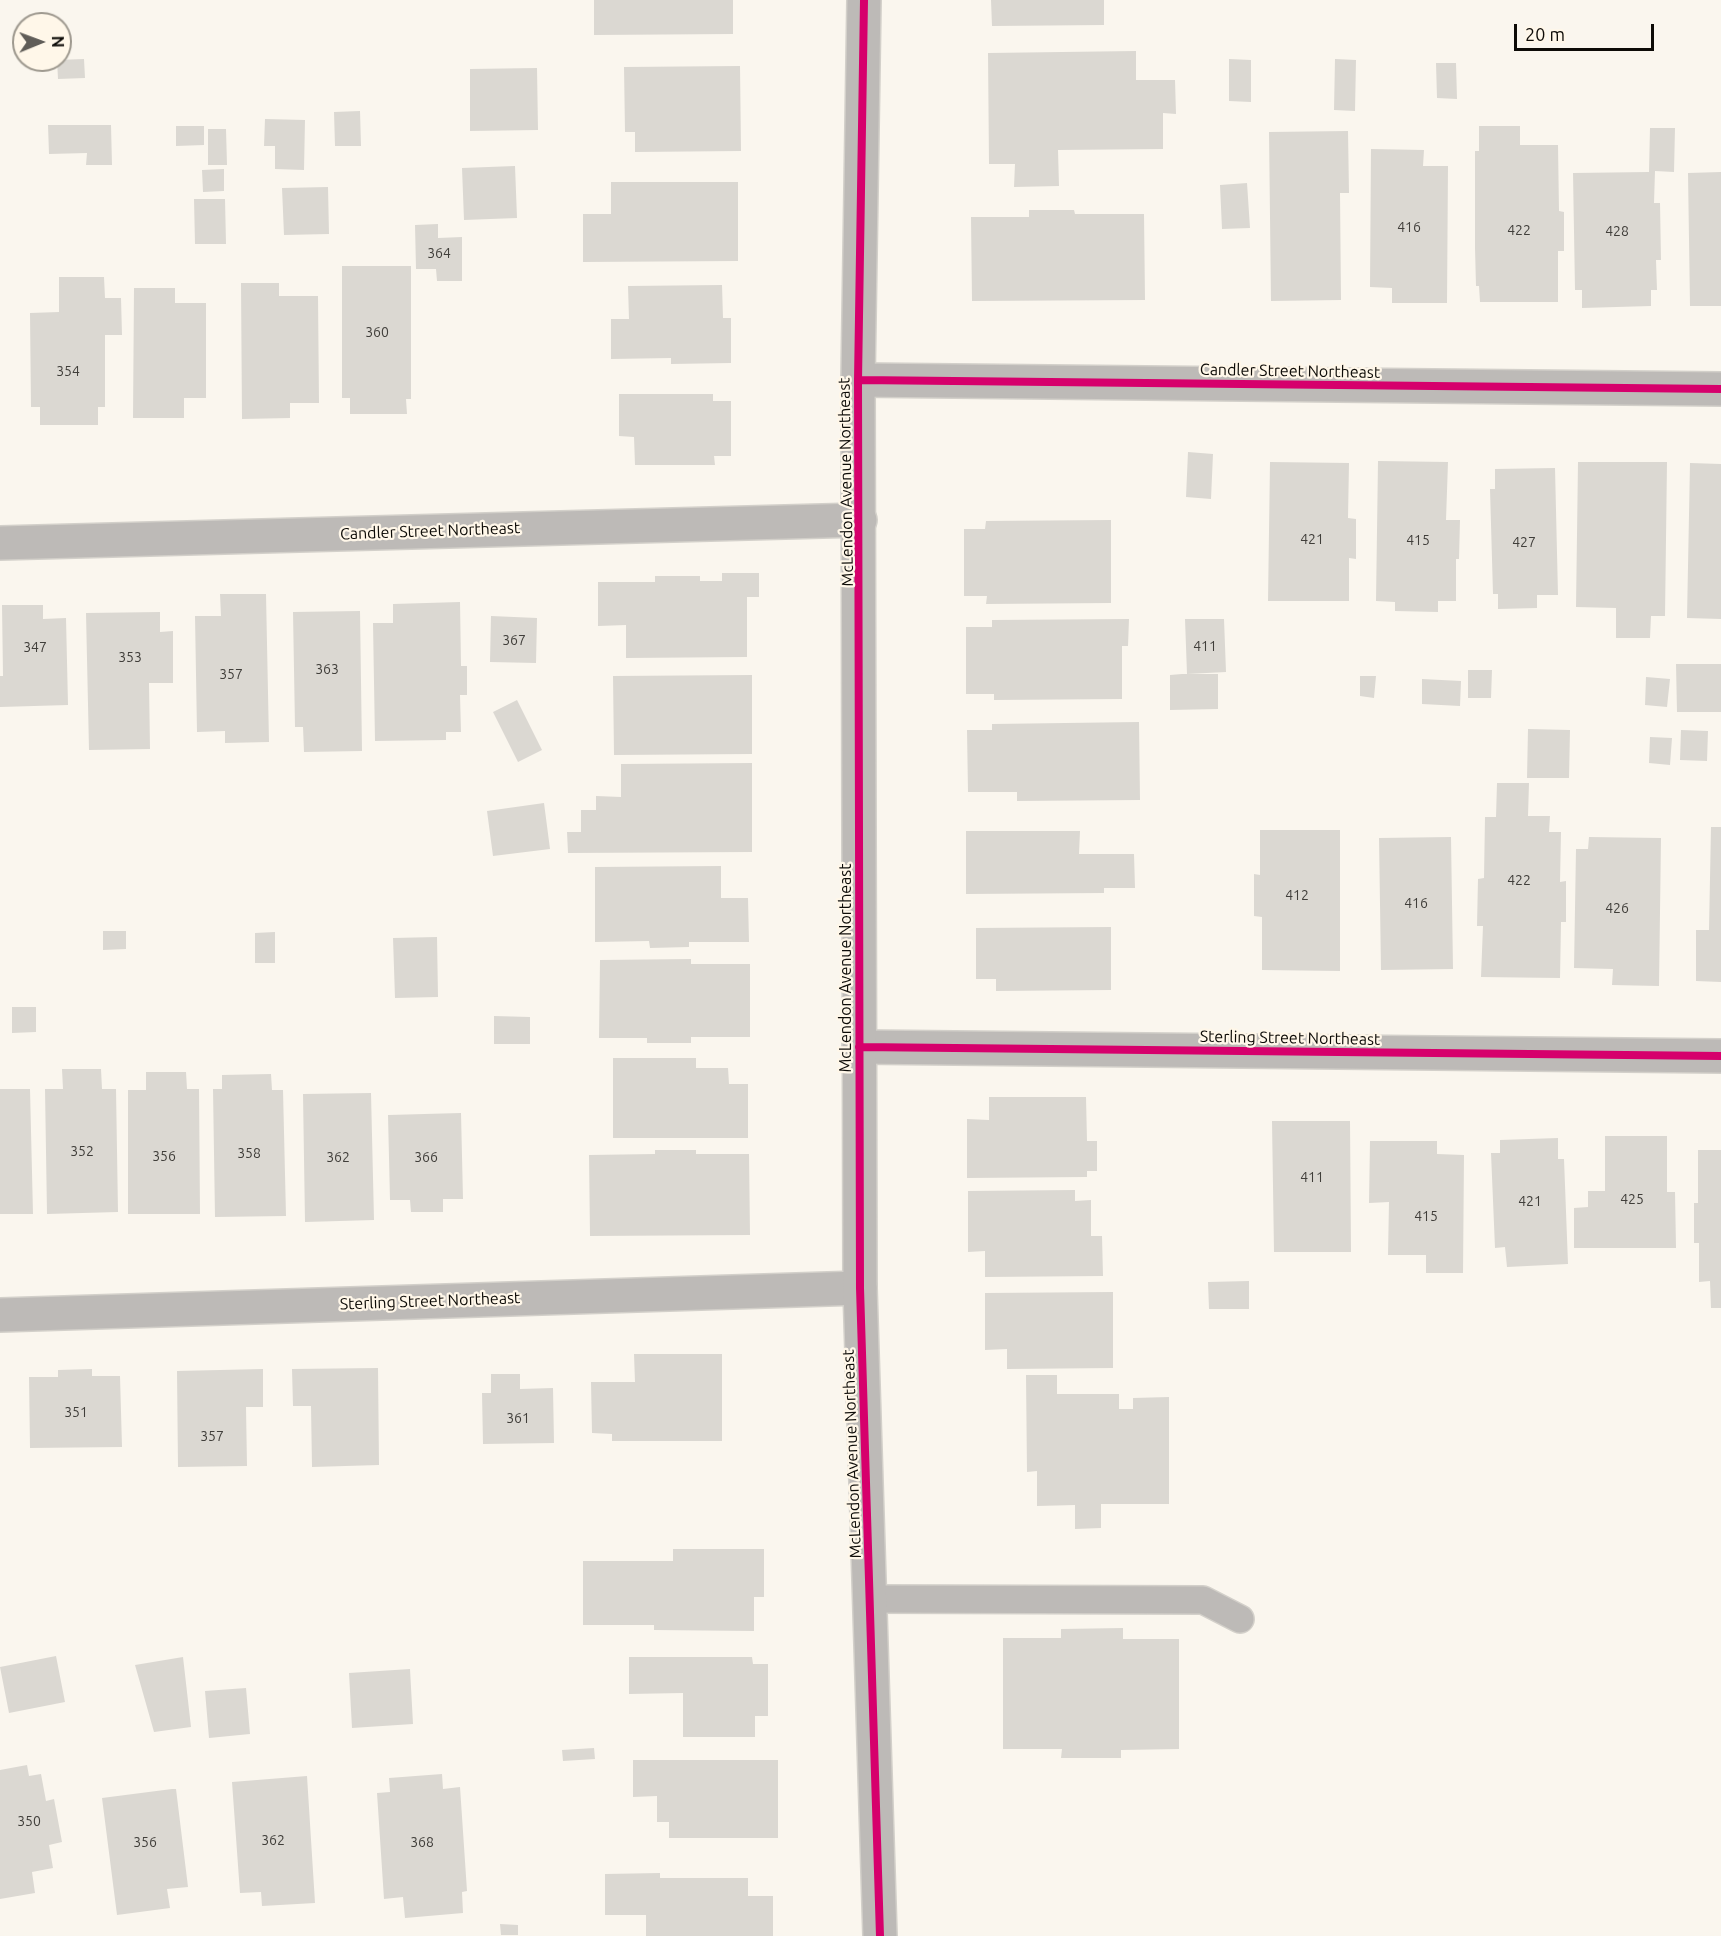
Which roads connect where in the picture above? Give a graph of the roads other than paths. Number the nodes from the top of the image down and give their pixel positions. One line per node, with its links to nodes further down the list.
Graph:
1 (864, 0): 2 (street, McLendon Avenue Northeast)
2 (858, 380): 3 (street, Candler Street Northeast); 4 (street, McLendon Avenue Northeast)
3 (1721, 389)
4 (860, 520): 5 (street, Candler Street Northeast); 6 (street, McLendon Avenue Northeast)
5 (0, 543)
6 (859, 1047): 7 (street, Sterling Street Northeast); 8 (street, McLendon Avenue Northeast)
7 (1721, 1056)
8 (860, 1288): 9 (street, Sterling Street Northeast); 10 (street, McLendon Avenue Northeast)
9 (0, 1315)
10 (871, 1599): 11 (lane); 12 (street, McLendon Avenue Northeast)
11 (1240, 1619)
12 (880, 1936)

